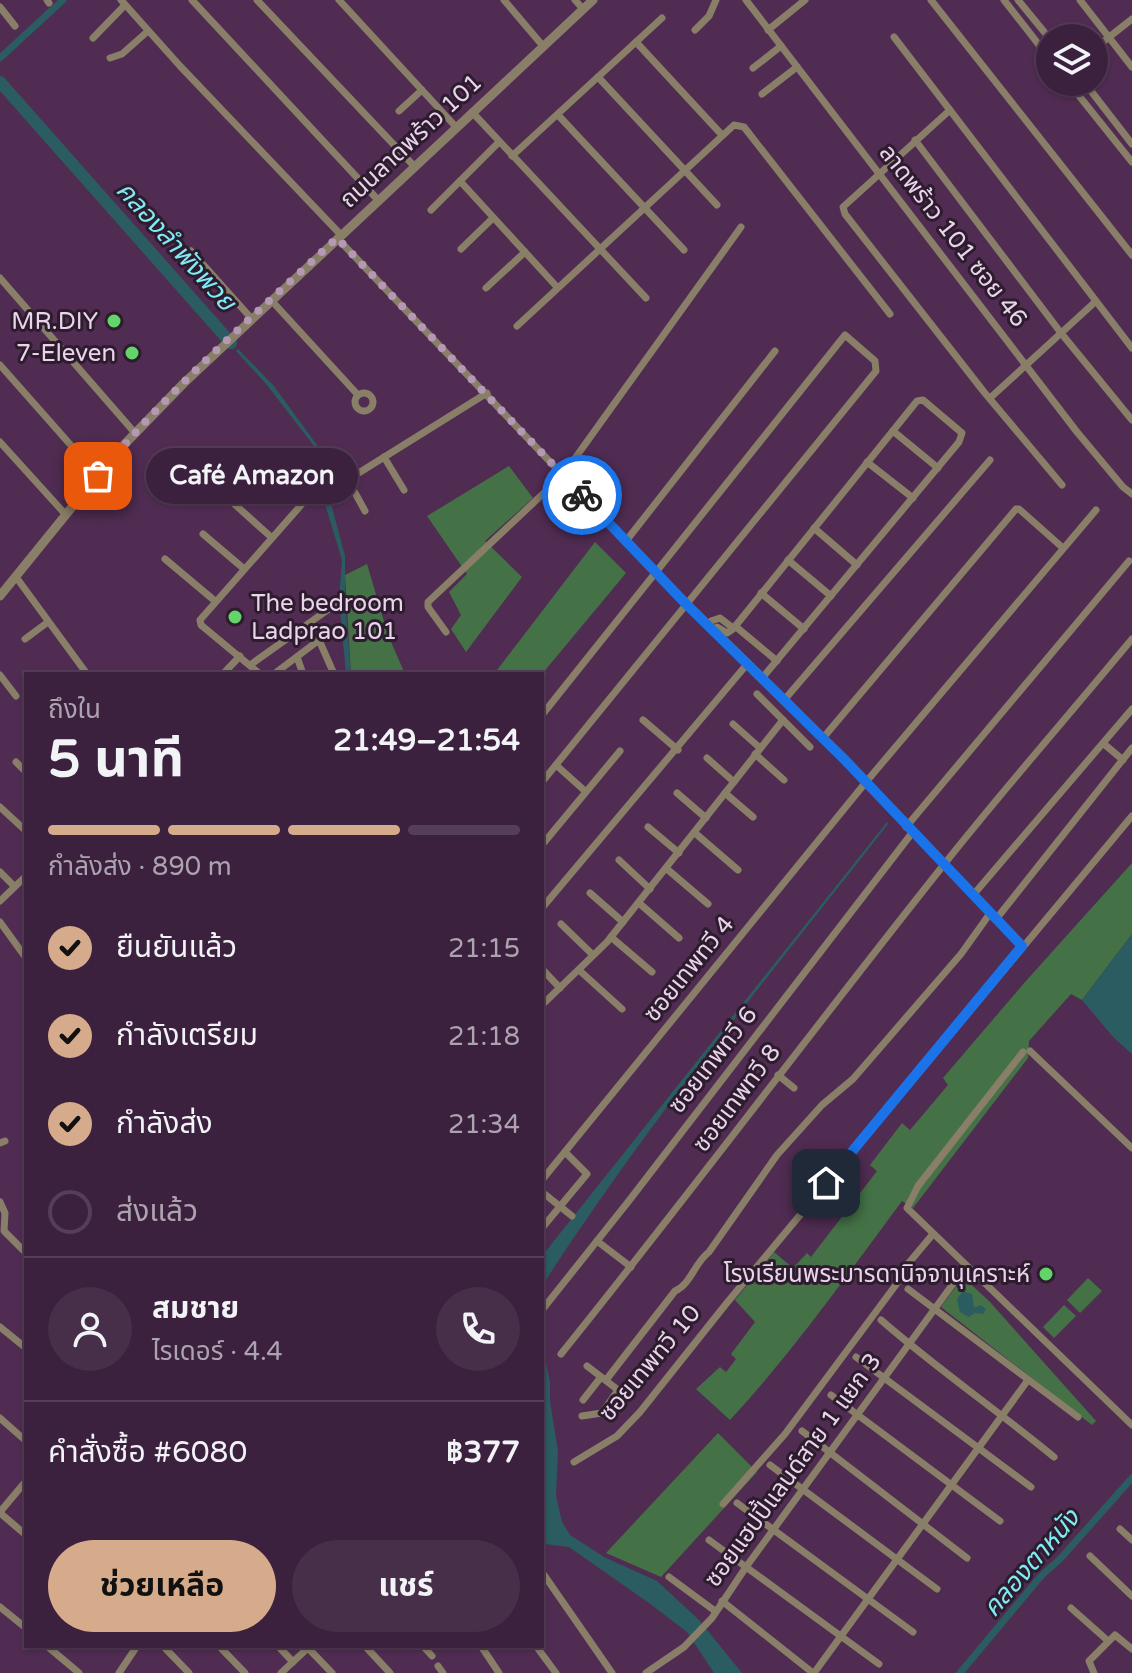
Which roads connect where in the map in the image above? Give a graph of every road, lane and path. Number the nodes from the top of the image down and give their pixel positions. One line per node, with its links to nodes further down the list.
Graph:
1 (192, 0): 55 (street)
2 (257, 0): 51 (street)
3 (339, 0): 36 (street)
4 (504, 0): 29 (street)
5 (575, 0): 16 (street)
6 (593, 0): 16 (street, ถนนลาดพร้าว 101)
7 (716, 0): 21 (street)
8 (746, 0): 22 (street, ลาดพร้าว 101 ซอย 46)
9 (805, 0): 22 (street)
10 (931, 0): 67 (street)
11 (1004, 0): 27 (street)
12 (1018, 0): 19 (street)
13 (1080, 0): 25 (street)
14 (123, 3): 23 (street); 26 (street)
15 (0, 7): 20 (street)
16 (583, 9): 29 (street, ถนนลาดพร้าว 101)
17 (662, 18): 28 (street)
18 (1132, 19): 25 (street)
19 (1038, 24)
20 (15, 26)
21 (695, 30)
22 (768, 30): 30 (street, ลาดพร้าว 101 ซอย 46)
23 (148, 31): 31 (street); 61 (street)
24 (894, 37): 40 (street)
25 (1109, 37): 33 (street)
26 (93, 38)
27 (1036, 41)
28 (636, 42): 35 (street); 45 (street)
29 (543, 46): 42 (street, ถนนลาดพร้าว 101)
30 (781, 46): 32 (street, ลาดพร้าว 101 ซอย 46); 34 (street)
31 (110, 58)
32 (797, 67): 37 (street); 53 (street, ลาดพร้าว 101 ซอย 46)
33 (1132, 67)
34 (753, 68)
35 (598, 77): 43 (street); 52 (street)
36 (422, 90): 41 (street); 44 (street)
37 (762, 94)
38 (1079, 96): 50 (street)
39 (1095, 96): 48 (street)
40 (950, 110): 46 (street); 73 (street)
41 (399, 111)
42 (472, 112): 44 (street, ถนนลาดพร้าว 101); 47 (street)
43 (558, 115): 49 (street); 57 (street)
44 (456, 127): 51 (street, ถนนลาดพร้าว 101)
45 (722, 135): 52 (street); 74 (street)
46 (915, 140): 53 (street); 77 (street)
47 (499, 142): 49 (street); 54 (street)
48 (1132, 144)
49 (512, 156): 63 (street)
50 (1132, 162)
51 (414, 166): 55 (street, ถนนลาดพร้าว 101)
52 (686, 170): 56 (street); 57 (street)
53 (879, 173): 80 (street, ลาดพร้าว 101 ซอย 46); 85 (street)
54 (460, 181): 58 (street); 59 (street)
55 (378, 200): 61 (street, ถนนลาดพร้าว 101)
56 (717, 205)
57 (644, 208): 63 (street); 64 (street)
58 (431, 210)
59 (493, 218): 62 (street); 66 (street)
60 (741, 227): 95 (street)
61 (339, 236): 72 (street, ถนนลาดพร้าว 101); 83 (street)
62 (461, 249)
63 (598, 249): 69 (street); 71 (street)
64 (684, 250)
65 (191, 251): 75 (street)
66 (525, 252): 69 (street); 70 (street)
67 (1132, 255)
68 (0, 278): 88 (street)
69 (557, 287): 76 (street)
70 (486, 288)
71 (646, 298)
72 (271, 300): 75 (street, ถนนลาดพร้าว 101); 84 (street)
73 (1095, 302): 77 (street); 78 (street)
74 (890, 314)
75 (251, 318): 88 (street, ถนนลาดพร้าว 101)
76 (517, 326)
77 (1061, 333): 80 (street); 86 (street)
78 (1132, 348)
79 (775, 351): 108 (street)
80 (1026, 364): 85 (street); 99 (street, ลาดพร้าว 101 ซอย 46)
81 (0, 365): 82 (street)
82 (3, 375): 96 (street)
83 (487, 393): 90 (street); 95 (street)
84 (358, 395)
85 (990, 398): 97 (street)
86 (1132, 420)
87 (893, 431): 92 (street); 94 (street); 94 (street)
88 (135, 433): 96 (street, ถนนลาดพร้าว 101)
89 (0, 442): 104 (street)
90 (384, 457): 98 (street); 103 (street)
91 (990, 460): 145 (street)
92 (867, 462): 100 (street); 105 (street)
93 (268, 466): 107 (street)
94 (938, 468): 100 (street)
95 (563, 475): 108 (street); 127 (street)
96 (98, 476): 104 (street, ถนนลาดพร้าว 101)
97 (1062, 485)
98 (404, 490)
99 (1131, 492)
100 (913, 498): 113 (street)
101 (231, 501): 107 (street)
102 (1096, 510): 109 (street, ซอยเทพทวี 4)
103 (365, 511)
104 (66, 515): 116 (street, ถนนลาดพร้าว 101)
105 (814, 528): 111 (street); 113 (street)
106 (203, 534): 114 (street)
107 (271, 537): 114 (street)
108 (626, 541): 115 (street)
109 (1063, 548): 151 (street); 166 (street, ซอยเทพทวี 4)
110 (165, 559): 120 (street)
111 (788, 560): 118 (street); 119 (street)
112 (1129, 561): 176 (street, ซอยเทพทวี 6)
113 (857, 565): 119 (street)
114 (243, 568): 120 (street)
115 (656, 573): 122 (street); 122 (street); 147 (street)
116 (16, 577): 117 (street, ถนนลาดพร้าว 101); 123 (street)
117 (2, 589)
118 (761, 593): 124 (street); 126 (street)
119 (831, 596): 126 (street)
120 (215, 601): 130 (street)
121 (336, 604): 134 (street)
122 (687, 605): 125 (street); 161 (street)
123 (48, 622): 128 (street); 135 (street)
124 (734, 627): 125 (street); 132 (street)
125 (711, 628): 133 (street)
126 (804, 629): 132 (street)
127 (446, 632)
128 (25, 639)
129 (1132, 639): 181 (street, ซอยเทพทวี 8)
130 (240, 656): 134 (street); 136 (street)
131 (297, 657): 138 (street); 139 (street); 140 (street)
132 (777, 661): 142 (street)
133 (748, 663): 142 (street); 155 (street)
134 (250, 665): 137 (street)
135 (86, 672)
136 (225, 672)
137 (258, 672)
138 (277, 672)
139 (302, 672)
140 (333, 672)
141 (0, 675): 144 (street)
142 (763, 677): 145 (street)
143 (757, 694): 149 (street)
144 (16, 696)
145 (785, 699): 151 (street)
146 (1132, 709): 152 (street)
147 (544, 713)
148 (643, 720): 155 (street)
149 (783, 720): 153 (street); 157 (street)
150 (733, 724): 157 (street)
151 (823, 738): 166 (street)
152 (1104, 744): 159 (street); 189 (street)
153 (810, 747)
154 (1132, 748): 159 (street)
155 (678, 750): 193 (street)
156 (620, 751): 167 (street)
157 (758, 751): 164 (street); 165 (street)
158 (707, 758): 165 (street)
159 (1123, 760): 194 (street)
160 (16, 762): 162 (street)
161 (556, 765): 163 (street); 167 (street)
162 (24, 770)
163 (544, 780)
164 (784, 780)
165 (734, 782): 169 (street)
166 (866, 782): 176 (street); 212 (street, ซอยเทพทวี 4)
167 (585, 791): 178 (street)
168 (677, 793): 173 (street)
169 (725, 793): 172 (street); 173 (street)
170 (0, 807): 175 (street)
171 (1132, 816): 200 (street, ซอยเทพทวี 10)
172 (753, 817)
173 (706, 818): 177 (street)
174 (648, 827): 179 (street)
175 (24, 829)
176 (909, 830): 181 (street); 220 (street, ซอยเทพทวี 6)
177 (695, 833): 179 (street); 183 (street)
178 (544, 842)
179 (679, 853): 182 (street)
180 (619, 860): 187 (street)
181 (944, 865): 189 (street); 209 (street, ซอยเทพทวี 8)
182 (667, 869): 187 (street); 192 (street)
183 (738, 870)
184 (0, 872): 186 (street)
185 (24, 879): 186 (street)
186 (14, 886): 190 (street)
187 (650, 889): 191 (street)
188 (590, 893): 196 (street)
189 (974, 894): 194 (street)
190 (0, 901)
191 (639, 903): 196 (street); 199 (street)
192 (708, 904)
193 (544, 906)
194 (994, 915): 200 (street); 234 (street)
195 (0, 922): 201 (street)
196 (623, 922): 198 (street)
197 (561, 924): 202 (street)
198 (611, 937): 202 (street); 205 (street)
199 (679, 938)
200 (1022, 946): 250 (street, ซอยเทพทวี 10)
201 (24, 955)
202 (593, 955): 203 (street)
203 (579, 970): 206 (street); 208 (street)
204 (544, 971): 206 (street)
205 (652, 972)
206 (560, 988): 207 (street)
207 (544, 1003)
208 (622, 1009)
209 (778, 1075): 210 (street); 222 (street, ซอยเทพทวี 8)
210 (794, 1088)
211 (1132, 1148): 219 (street)
212 (565, 1152): 213 (street, ซอยเทพทวี 4); 216 (street)
213 (544, 1178)
214 (544, 1194): 216 (street)
215 (0, 1202): 221 (street)
216 (561, 1207): 217 (street); 218 (street)
217 (572, 1216)
218 (544, 1226)
219 (933, 1234): 244 (street); 257 (street)
220 (597, 1241): 222 (street); 225 (street, ซอยเทพทวี 6)
221 (24, 1251)
222 (631, 1267): 231 (street, ซอยเทพทวี 8)
223 (958, 1277): 226 (street, ซอยแฮปปี้แลนด์สาย 1 แยก 3)
224 (908, 1289): 226 (street)
225 (544, 1307)
226 (935, 1309): 229 (street, ซอยแฮปปี้แลนด์สาย 1 แยก 3); 236 (street)
227 (881, 1320): 229 (street)
228 (0, 1327): 230 (street)
229 (909, 1344): 235 (street, ซอยแฮปปี้แลนด์สาย 1 แยก 3); 239 (street)
230 (24, 1346)
231 (561, 1354)
232 (856, 1357): 235 (street)
233 (587, 1366): 234 (street)
234 (603, 1378): 238 (street); 240 (street)
235 (885, 1379): 241 (street, ซอยแฮปปี้แลนด์สาย 1 แยก 3); 247 (street)
236 (1028, 1380): 239 (street); 242 (street)
237 (831, 1395): 241 (street)
238 (583, 1400)
239 (1003, 1414): 247 (street); 249 (street)
240 (582, 1416)
241 (857, 1416): 248 (street, ซอยแฮปปี้แลนด์สาย 1 แยก 3); 253 (street)
242 (1078, 1417)
243 (0, 1418): 246 (street)
244 (1132, 1425)
245 (802, 1431): 248 (street)
246 (24, 1439)
247 (978, 1448): 253 (street); 254 (street)
248 (829, 1454): 255 (street, ซอยแฮปปี้แลนด์สาย 1 แยก 3); 260 (street)
249 (1054, 1457)
250 (574, 1462)
251 (770, 1465): 255 (street)
252 (24, 1483): 258 (street)
253 (951, 1485): 259 (street); 260 (street)
254 (1031, 1487)
255 (802, 1491): 262 (street, ซอยแฮปปี้แลนด์สาย 1 แยก 3); 268 (street)
256 (737, 1503): 262 (street)
257 (723, 1504)
258 (0, 1513): 263 (street)
259 (1000, 1521)
260 (923, 1524): 267 (street); 268 (street)
261 (1120, 1529): 265 (street)
262 (773, 1530): 269 (street, ซอยแฮปปี้แลนด์สาย 1 แยก 3); 274 (street)
263 (24, 1533)
264 (709, 1540): 269 (street)
265 (1132, 1540)
266 (1090, 1556): 273 (street)
267 (967, 1558)
268 (896, 1561): 272 (street); 274 (street)
269 (746, 1567): 275 (street, ซอยแฮปปี้แลนด์สาย 1 แยก 3); 281 (street)
270 (544, 1575): 307 (street)
271 (669, 1577): 278 (street)
272 (937, 1589)
273 (1132, 1596)
274 (868, 1599): 280 (street); 281 (street)
275 (722, 1601): 278 (street, ซอยแฮปปี้แลนด์สาย 1 แยก 3); 309 (street)
276 (0, 1607): 279 (street)
277 (1071, 1608): 282 (street)
278 (714, 1614): 308 (street, ซอยแฮปปี้แลนด์สาย 1 แยก 3)
279 (24, 1626)
280 (913, 1632)
281 (841, 1636): 297 (street); 309 (street)
282 (1107, 1640): 294 (street); 310 (street)
283 (49, 1648): 299 (street)
284 (136, 1648): 298 (street)
285 (165, 1648): 300 (street)
286 (221, 1648): 301 (street)
287 (280, 1648): 296 (street)
288 (308, 1648): 296 (street)
289 (310, 1648): 303 (street)
290 (367, 1648): 304 (street)
291 (425, 1648): 295 (street)
292 (482, 1648): 305 (street)
293 (537, 1648): 306 (street)
294 (1132, 1649)
295 (432, 1656)
296 (293, 1662): 302 (street)
297 (879, 1664)
298 (123, 1671)
299 (79, 1673)
300 (189, 1673)
301 (245, 1673)
302 (281, 1673)
303 (332, 1673)
304 (390, 1673)
305 (499, 1673)
306 (556, 1673)
307 (612, 1673)
308 (646, 1673)
309 (814, 1673)
310 (1094, 1673)

